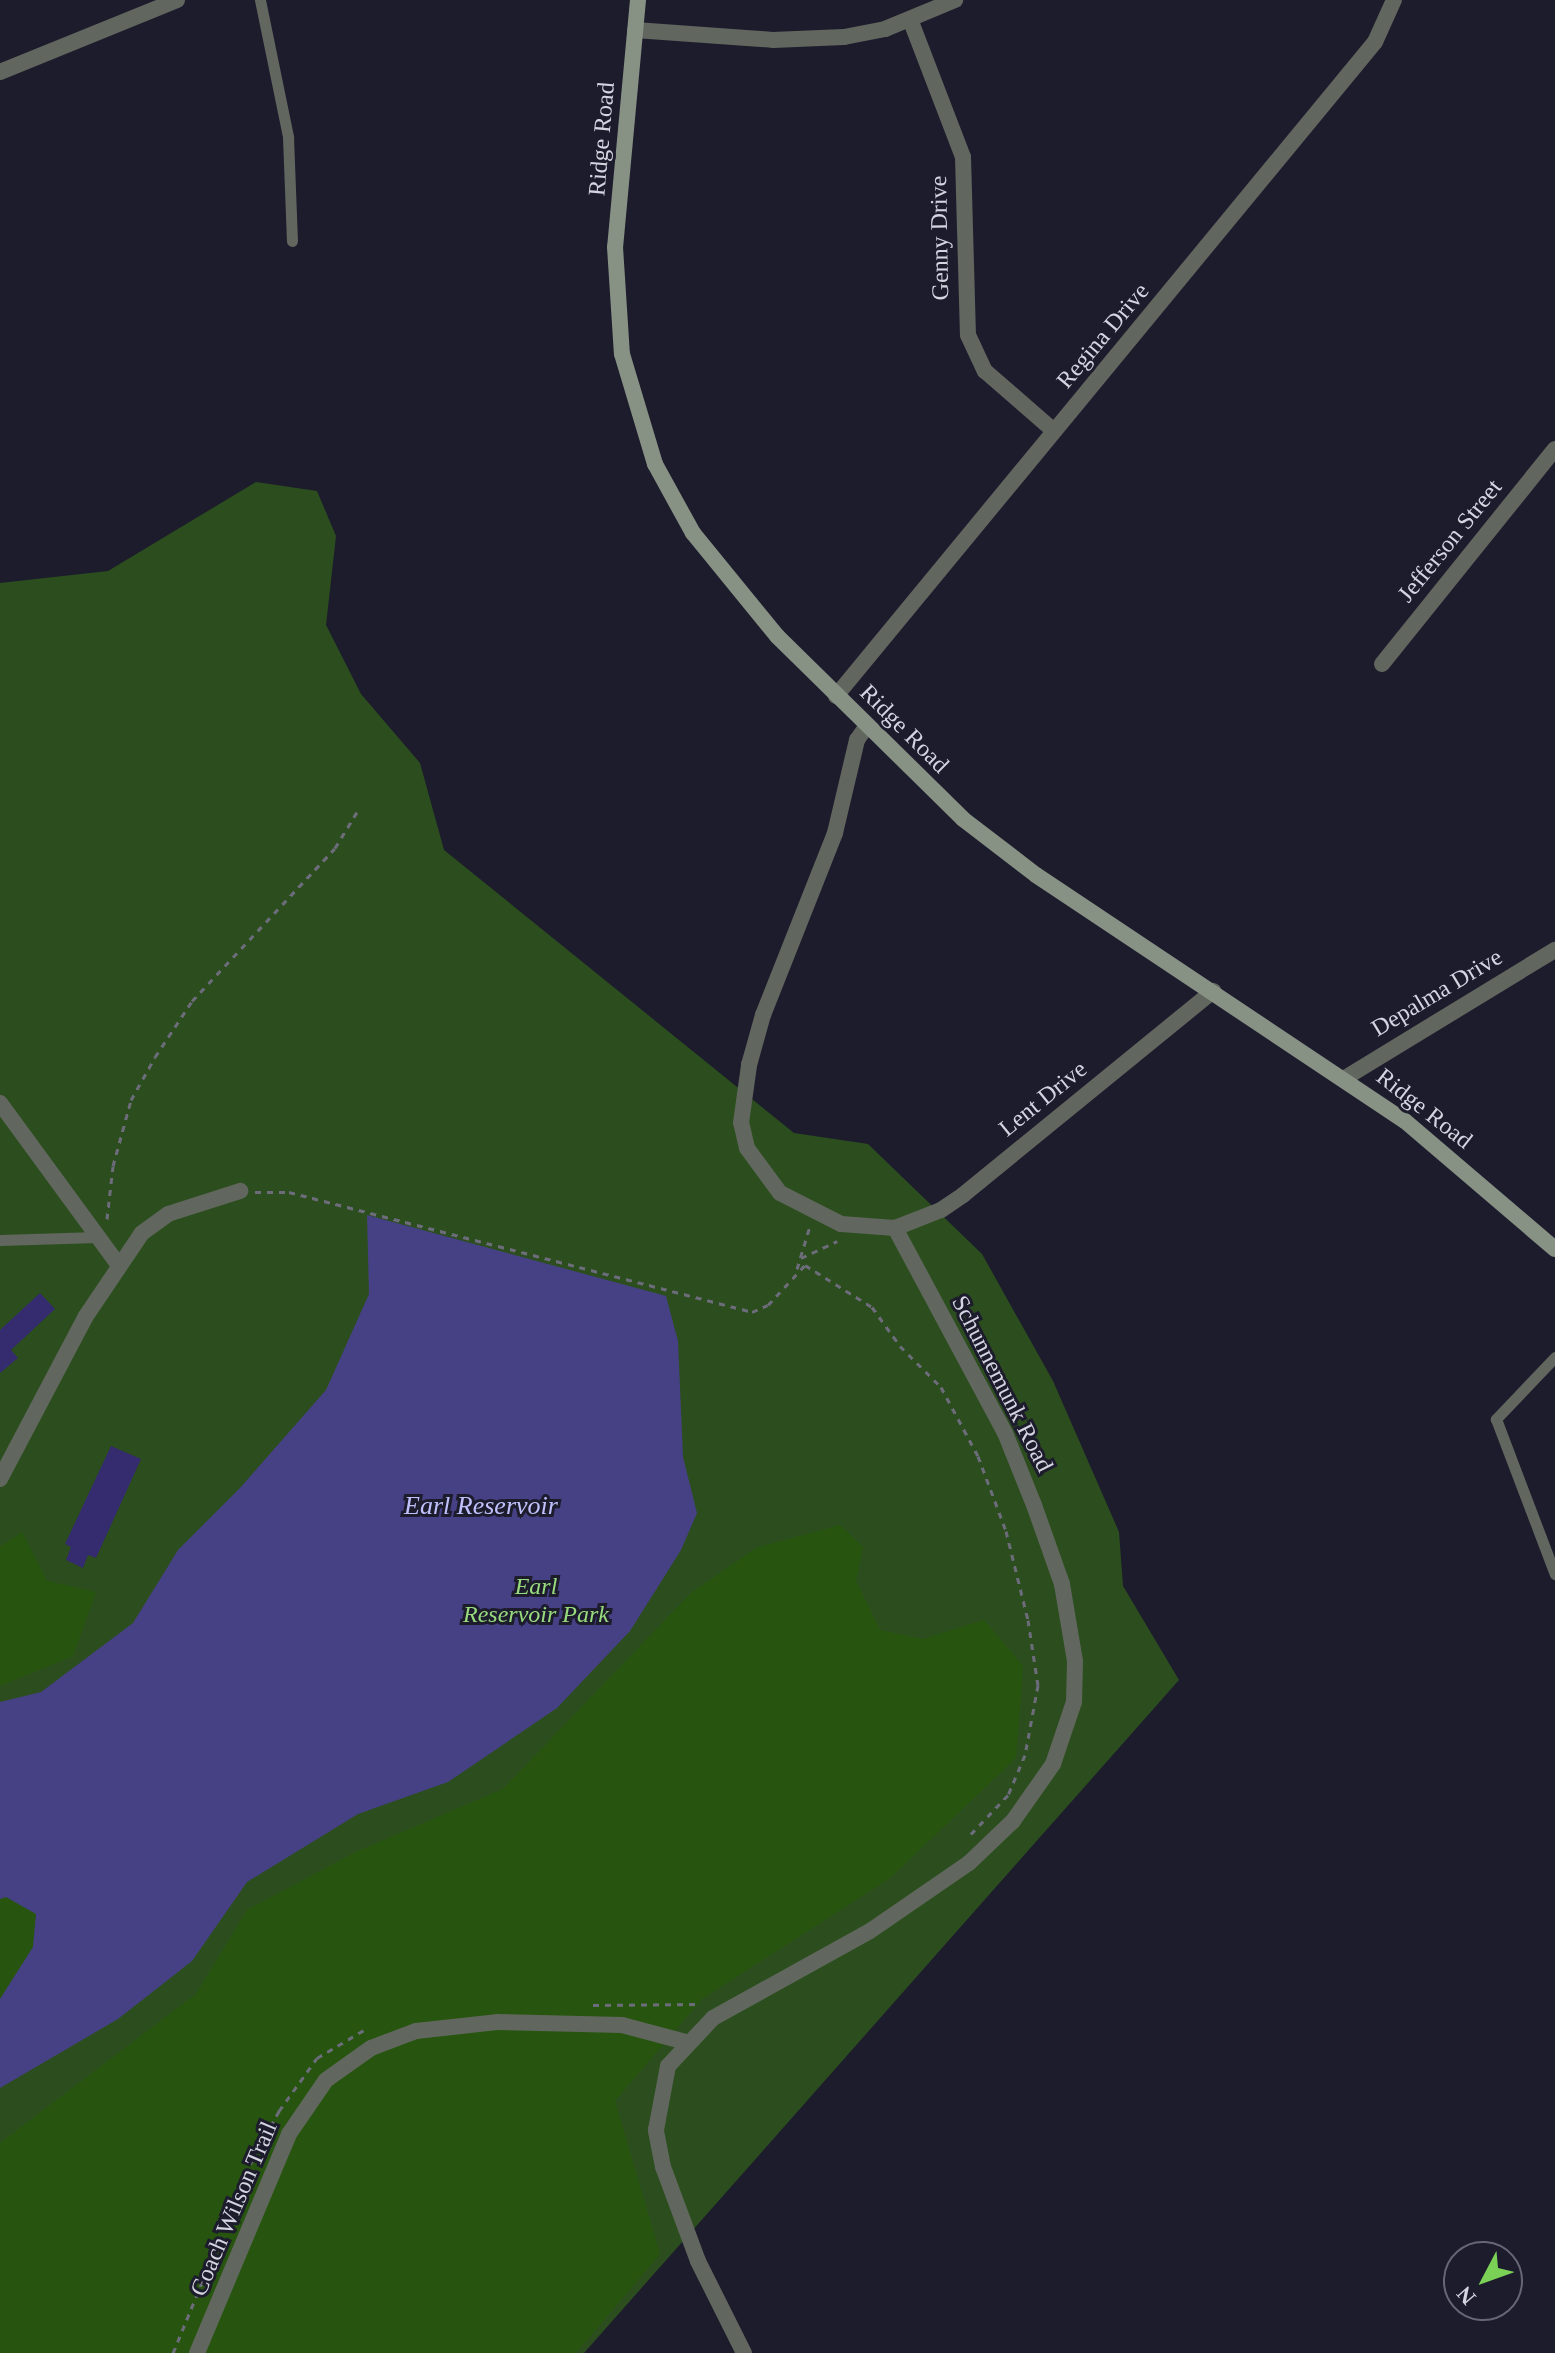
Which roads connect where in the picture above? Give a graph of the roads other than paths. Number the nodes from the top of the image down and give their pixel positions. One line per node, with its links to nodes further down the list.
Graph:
1 (177, 0): 8 (street)
2 (260, 0): 9 (lane)
3 (638, 0): 7 (street, Ridge Road)
4 (955, 0): 6 (street)
5 (1394, 0): 10 (street, Regina Drive)
6 (910, 19): 7 (street); 10 (street, Genny Drive)
7 (635, 30): 13 (street, Ridge Road)
8 (0, 72)
9 (292, 241)
10 (1054, 431): 13 (street, Regina Drive)
11 (1555, 449): 12 (street, Jefferson Street)
12 (1382, 664)
13 (836, 696): 14 (street, Ridge Road)
14 (866, 727): 16 (street, Ridge Road); 20 (street)
15 (1555, 950): 17 (street, Depalma Drive)
16 (1213, 991): 17 (street, Ridge Road); 20 (street, Lent Drive)
17 (1345, 1078): 23 (street, Ridge Road)
18 (0, 1103): 21 (street)
19 (240, 1191): 24 (street)
20 (895, 1228): 28 (street, Schunnemunk Road)
21 (97, 1237): 22 (lane); 24 (street)
22 (0, 1240)
23 (1555, 1249)
24 (117, 1263): 26 (street)
25 (1555, 1357): 27 (lane)
26 (0, 1479)
27 (1555, 1574)
28 (686, 2042): 29 (street, Coach Wilson Trail); 30 (street, Schunnemunk Road)
29 (197, 2353)
30 (744, 2353)

